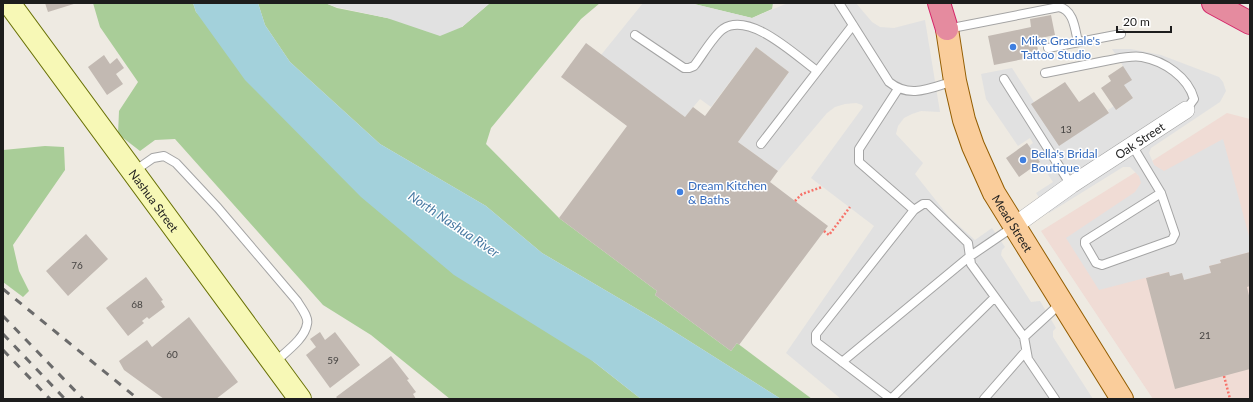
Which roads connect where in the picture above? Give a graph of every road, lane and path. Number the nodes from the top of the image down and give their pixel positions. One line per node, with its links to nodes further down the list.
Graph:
1 (9, 3): 21 (main road, Nashua Street)
2 (839, 3): 7 (lane)
3 (939, 3): 8 (highway)
4 (949, 3): 8 (highway)
5 (1213, 3): 6 (highway)
6 (1250, 23)
7 (853, 25): 13 (lane); 17 (lane)
8 (947, 29): 11 (lane); 16 (main road, Mead Street)
9 (1121, 34): 11 (lane)
10 (635, 36): 13 (lane)
11 (1078, 42): 12 (lane)
12 (1048, 48)
13 (817, 71): 19 (lane)
14 (1044, 73): 18 (lane)
15 (1004, 80): 22 (lane)
16 (955, 81): 17 (lane); 28 (main road, Mead Street)
17 (898, 89): 27 (lane)
18 (1186, 110): 20 (street, Oak Street)
19 (760, 144)
20 (1132, 145): 22 (street, Oak Street); 24 (lane)
21 (132, 173): 36 (main road, Nashua Street); 36 (lane)
22 (1071, 185): 28 (street, Oak Street)
23 (822, 187): 25 (path)
24 (1161, 193): 24 (lane)
25 (795, 201)
26 (850, 207): 29 (path)
27 (914, 210): 30 (lane); 35 (lane)
28 (1014, 226): 30 (lane); 32 (main road, Mead Street)
29 (824, 232)
30 (969, 257): 31 (lane); 35 (lane)
31 (995, 297): 33 (lane); 39 (lane)
32 (1061, 302): 33 (lane); 42 (main road, Mead Street)
33 (1024, 337): 34 (lane)
34 (1026, 351): 40 (lane); 41 (lane)
35 (842, 362): 39 (lane)
36 (274, 364): 38 (main road, Nashua Street)
37 (1224, 376): 43 (path)
38 (300, 399)
39 (891, 399)
40 (984, 399)
41 (1055, 399)
42 (1122, 399)
43 (1230, 399)

